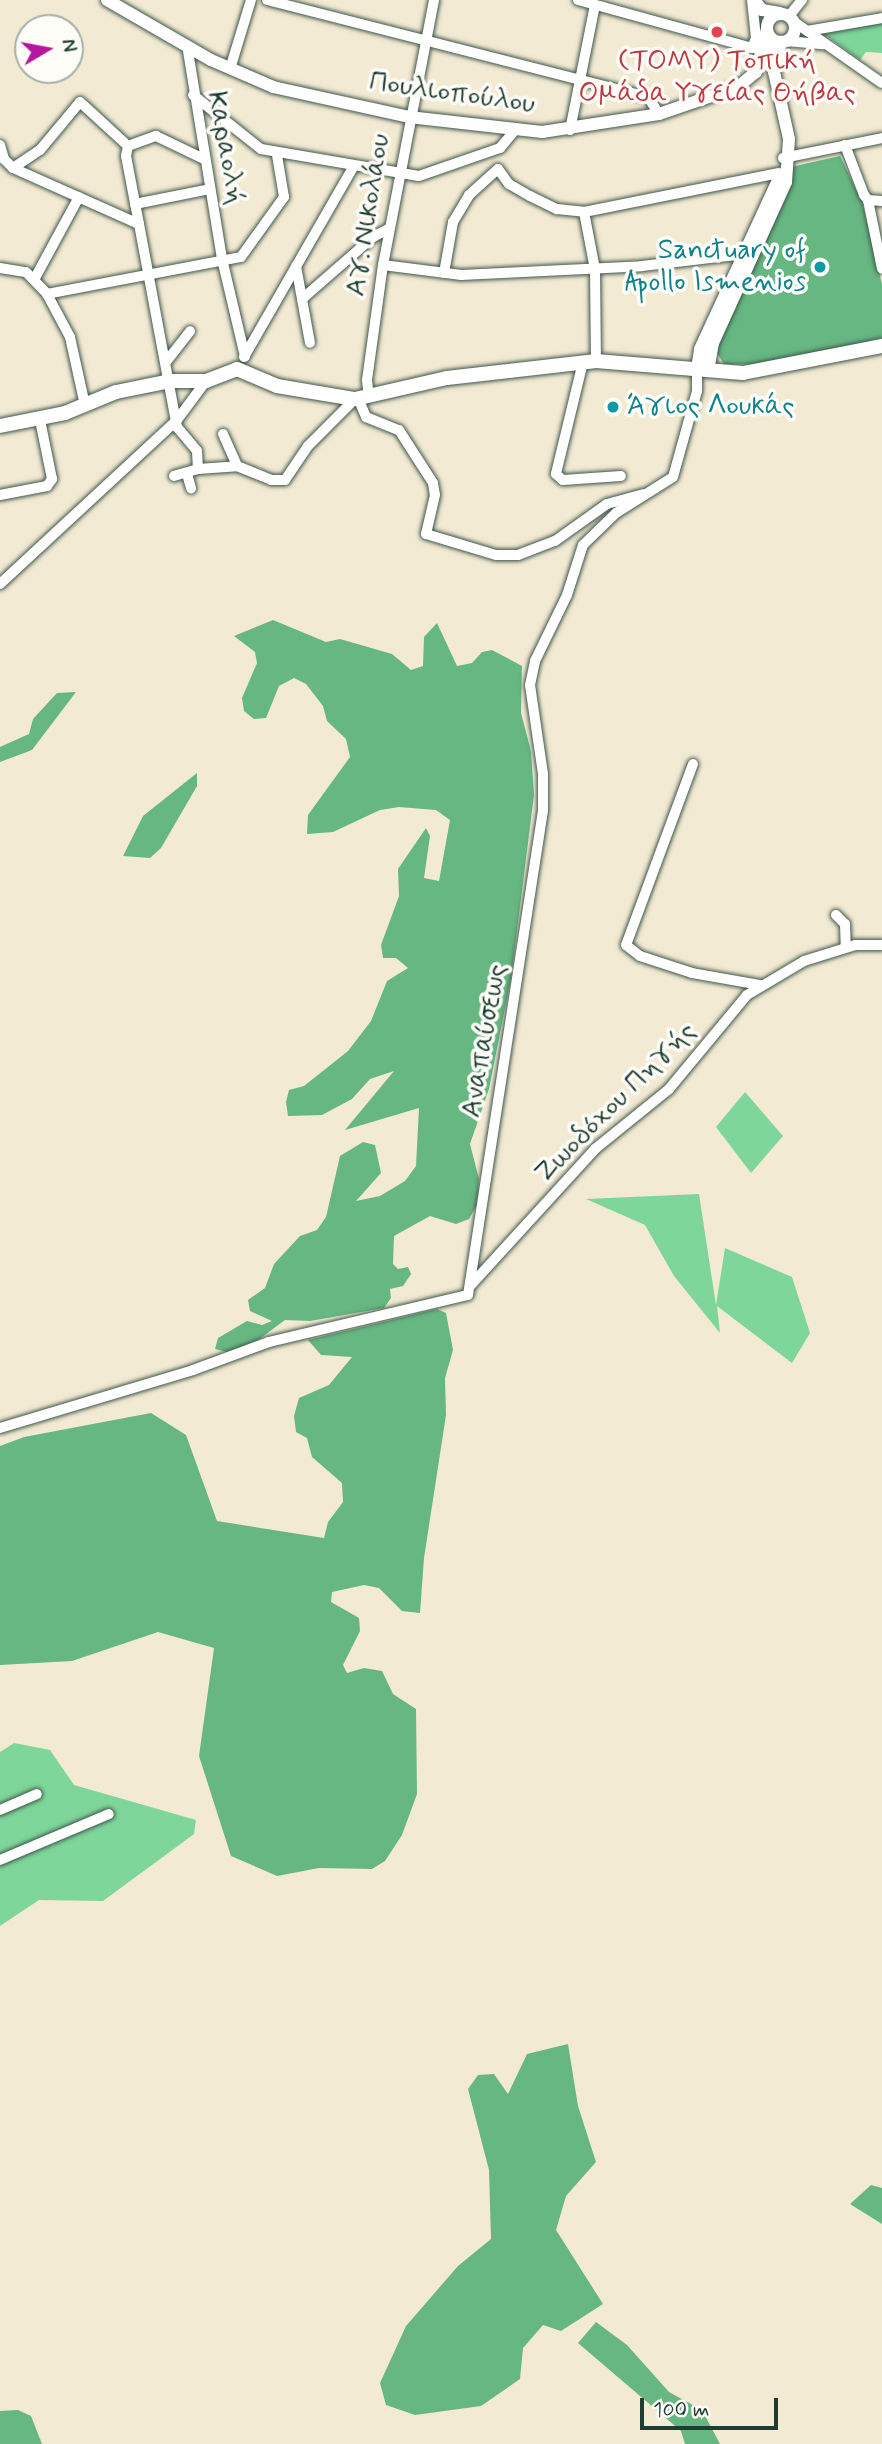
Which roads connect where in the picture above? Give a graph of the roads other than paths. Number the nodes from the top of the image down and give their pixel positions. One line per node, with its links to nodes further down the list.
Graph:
1 (107, 0): 8 (street, Πουλιοπούλου)
2 (251, 0): 18 (street)
3 (267, 0): 13 (street)
4 (434, 0): 13 (street, Αγ. Νικολάου)
5 (753, 0): 9 (street); 17 (street)
6 (802, 0): 9 (street)
7 (586, 2): 17 (street); 19 (street)
8 (126, 4): 16 (street, Πουλιοπούλου)
9 (788, 17): 11 (street); 12 (street); 14 (street)
10 (882, 18): 12 (street)
11 (767, 29): 14 (street); 17 (street, Πουλιοπούλου)
12 (807, 31): 15 (street)
13 (426, 41): 19 (street); 23 (street, Αγ. Νικολάου)
14 (781, 44): 15 (street); 17 (street); 32 (street)
15 (824, 44): 20 (street)
16 (187, 45): 18 (street, Πουλιοπούλου); 21 (street, Καραολή)
17 (758, 53): 22 (street, Πουλιοπούλου); 32 (street)
18 (230, 69): 23 (street, Πουλιοπούλου)
19 (578, 80): 22 (street); 25 (street)
20 (882, 83)
21 (193, 95): 31 (street); 33 (street, Καραολή)
22 (659, 114): 25 (street, Πουλιοπούλου)
23 (409, 117): 24 (street, Πουλιοπούλου); 37 (street, Αγ. Νικολάου)
24 (515, 130): 25 (street, Πουλιοπούλου); 30 (street)
25 (570, 130)
26 (882, 138): 28 (street)
27 (0, 145): 35 (street)
28 (845, 145): 32 (street); 41 (street)
29 (128, 146): 33 (street); 35 (street); 43 (street)
30 (500, 148): 36 (street); 37 (street)
31 (277, 155): 34 (street); 48 (street)
32 (786, 157): 38 (street); 47 (street)
33 (204, 159): 39 (street, Καραολή)
34 (354, 166): 37 (street); 50 (street)
35 (13, 168): 40 (street)
36 (498, 169): 44 (street); 55 (street)
37 (398, 173): 46 (street, Αγ. Νικολάου)
38 (779, 173): 44 (street); 47 (street)
39 (210, 189): 43 (street); 48 (street, Καραολή)
40 (79, 198): 45 (street); 56 (street)
41 (868, 200): 42 (street); 53 (street)
42 (882, 201)
43 (135, 204): 45 (street)
44 (584, 212): 52 (street)
45 (139, 224): 54 (street)
46 (390, 228): 49 (street, Αγ. Νικολάου); 58 (street)
47 (749, 250): 52 (street); 66 (street)
48 (222, 259): 54 (street); 62 (street, Καραολή)
49 (383, 265): 55 (street); 69 (street, Αγ. Νικολάου)
50 (296, 266): 58 (street); 62 (street)
51 (0, 268): 56 (street)
52 (595, 269): 55 (street); 64 (street)
53 (882, 269)
54 (149, 273): 57 (street); 63 (street)
55 (444, 273)
56 (35, 278): 57 (street)
57 (47, 294): 70 (street)
58 (302, 299): 60 (street)
59 (190, 331): 63 (street)
60 (310, 343)
61 (882, 346): 66 (main road)
62 (245, 356): 65 (street)
63 (166, 362): 67 (street)
64 (589, 362): 66 (main road); 69 (main road); 79 (street)
65 (237, 369): 68 (main road); 69 (main road)
66 (702, 370): 81 (street, Αναπαύσεως)
67 (170, 381): 68 (main road); 70 (main road); 72 (street)
68 (206, 381): 72 (street)
69 (361, 398): 75 (street); 81 (street)
70 (85, 405): 71 (main road)
71 (40, 420): 73 (main road); 82 (street)
72 (177, 420): 76 (street); 83 (street)
73 (0, 426)
74 (223, 433): 75 (street)
75 (237, 466): 76 (street)
76 (198, 469): 77 (street)
77 (187, 474): 78 (street); 80 (street)
78 (174, 476)
79 (621, 476)
80 (191, 488)
81 (648, 494): 89 (street, Αναπαύσεως)
82 (0, 495)
83 (0, 584)
84 (693, 764): 88 (street)
85 (836, 915): 87 (street)
86 (882, 945): 87 (street, Ζωοδόχου Πηγής)
87 (846, 947): 88 (street, Ζωοδόχου Πηγής)
88 (760, 985): 90 (street, Ζωοδόχου Πηγής)
89 (475, 1249): 90 (street); 91 (street, Αναπαύσεως)
90 (493, 1261): 91 (street, Ζωοδόχου Πηγής)
91 (470, 1286): 92 (street)
92 (0, 1428)
93 (37, 1794): 94 (street)
94 (0, 1810)
95 (109, 1814): 96 (street)
96 (0, 1860)

